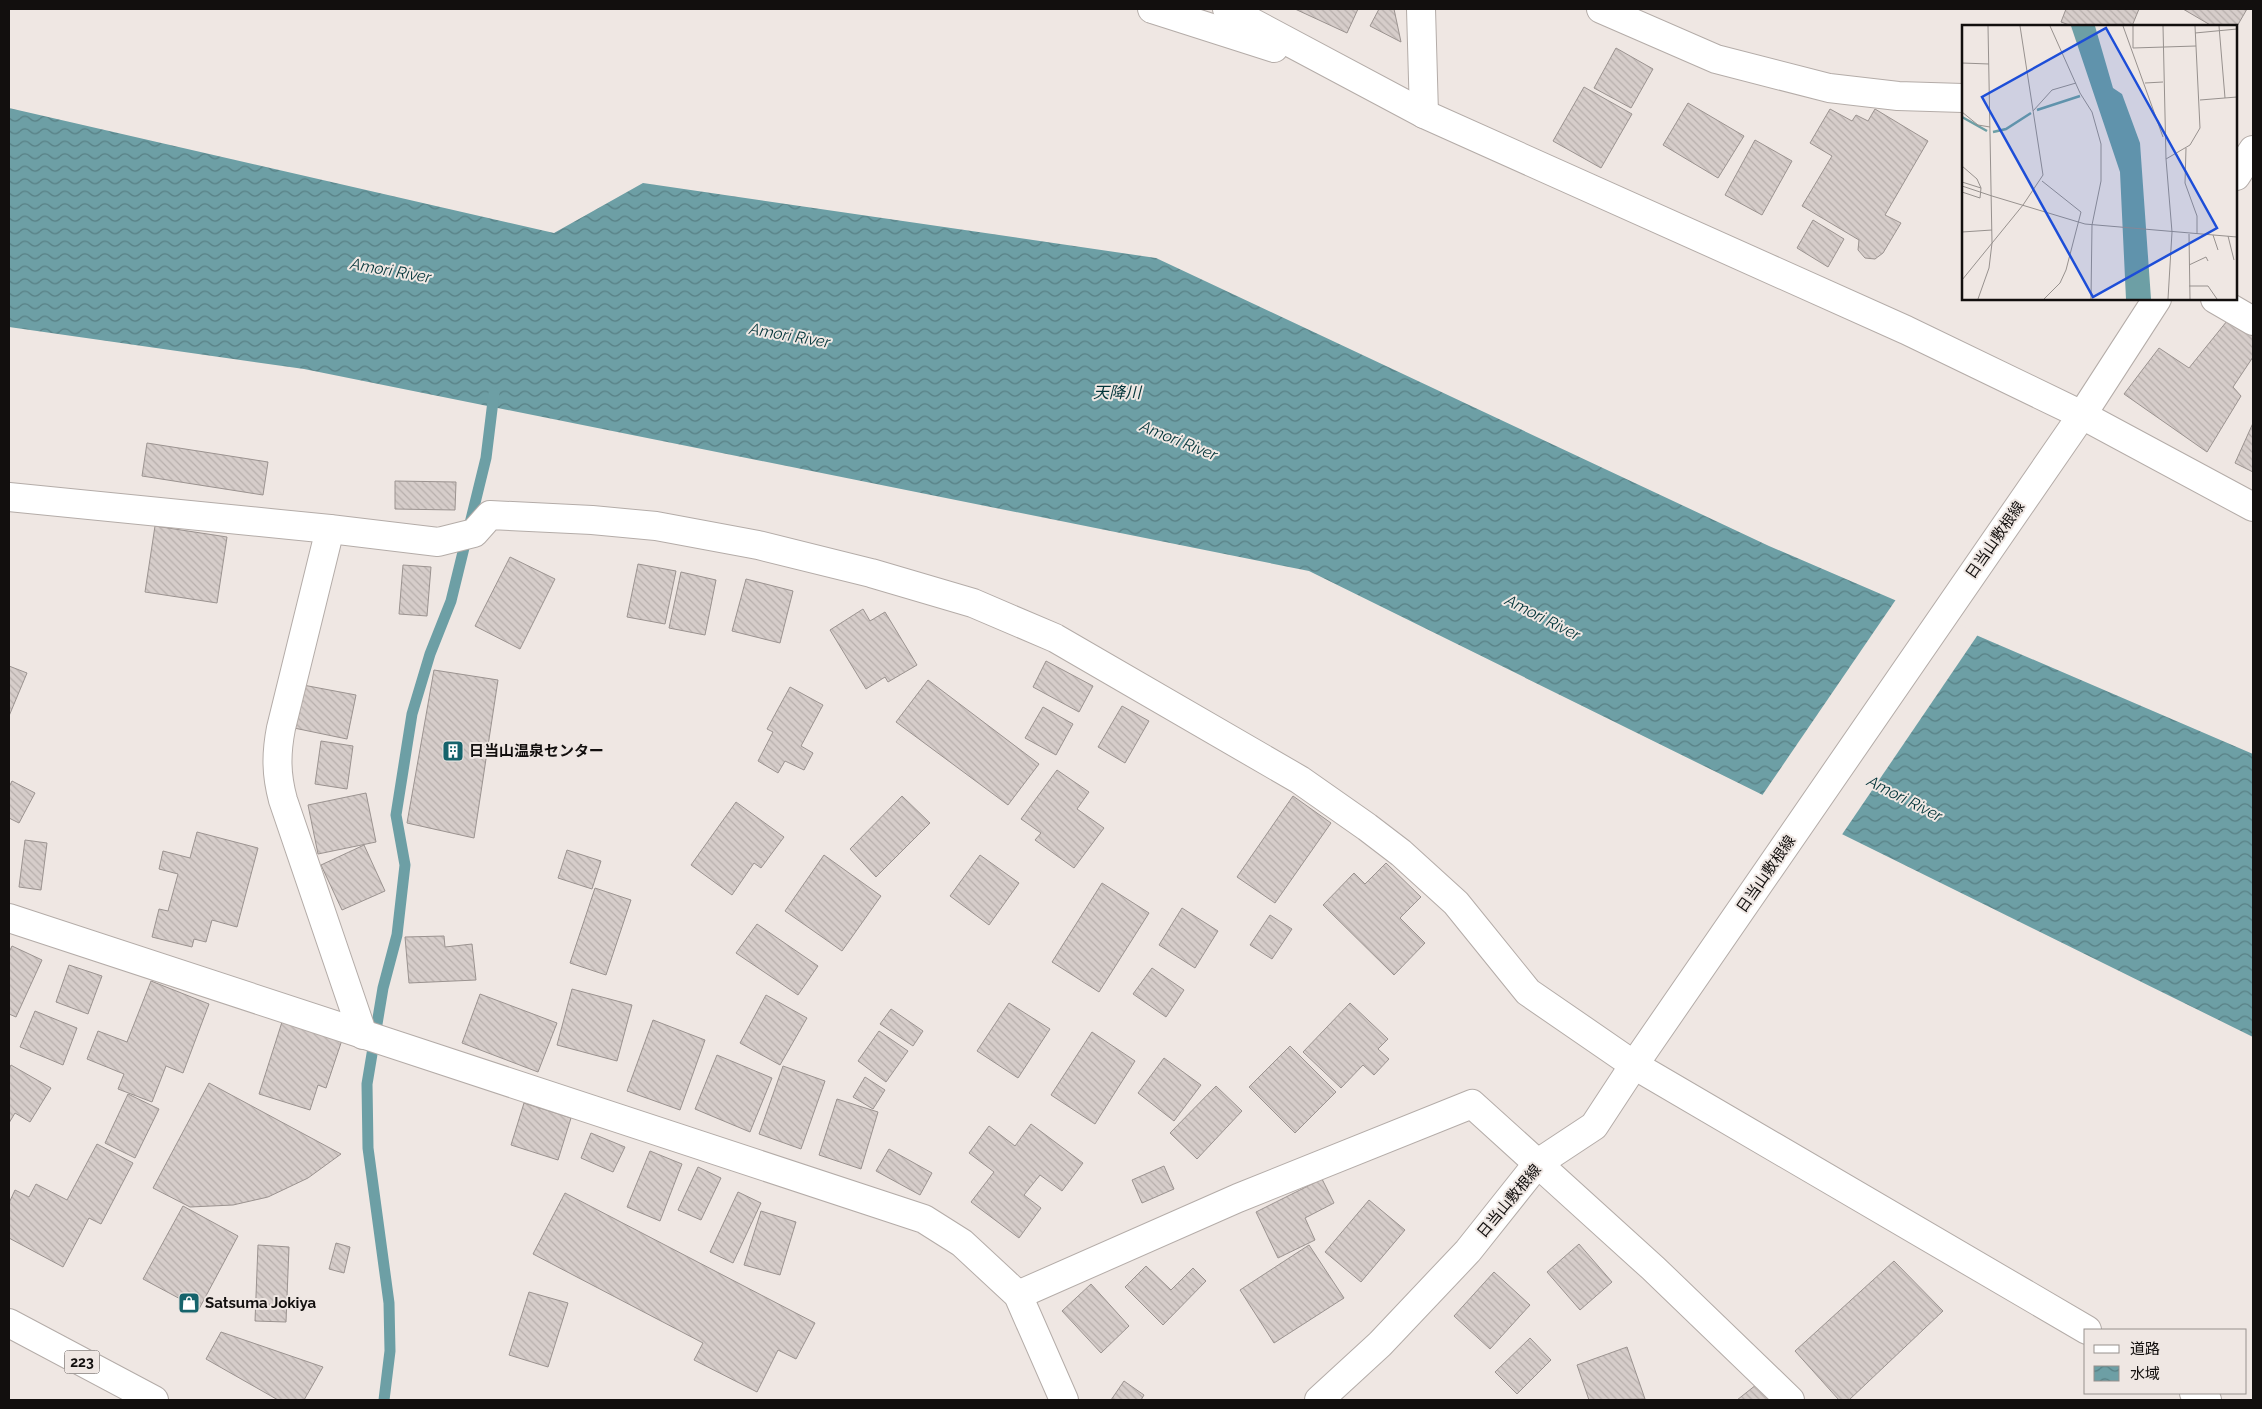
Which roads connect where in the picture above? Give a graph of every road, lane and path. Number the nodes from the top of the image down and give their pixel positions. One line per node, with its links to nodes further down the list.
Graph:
1 (1152, 9): 5 (main road)
2 (1227, 9): 5 (main road)
3 (1421, 9): 7 (main road)
4 (1601, 9): 6 (main road)
5 (1342, 70): 7 (main road)
6 (1962, 98)
7 (1424, 114): 13 (main road)
8 (2253, 150): 9 (main road)
9 (2237, 174)
10 (2156, 300): 13 (main road, 日当山敷根線)
11 (2217, 300): 12 (main road)
12 (2253, 321)
13 (2082, 415): 15 (main road); 19 (main road, 日当山敷根線)
14 (9, 497): 16 (main road)
15 (2253, 507)
16 (330, 529): 18 (main road); 19 (main road)
17 (9, 918): 18 (main road)
18 (363, 1035): 21 (main road)
19 (1634, 1065): 20 (main road, 日当山敷根線); 23 (main road)
20 (1538, 1163): 21 (main road); 27 (main road, 日当山敷根線); 28 (main road)
21 (1018, 1295): 26 (main road)
22 (9, 1323): 25 (main road, 223)
23 (2085, 1329)
24 (2196, 1394): 29 (main road)
25 (154, 1400)
26 (1064, 1400)
27 (1320, 1400)
28 (1790, 1400)
29 (2207, 1400)

